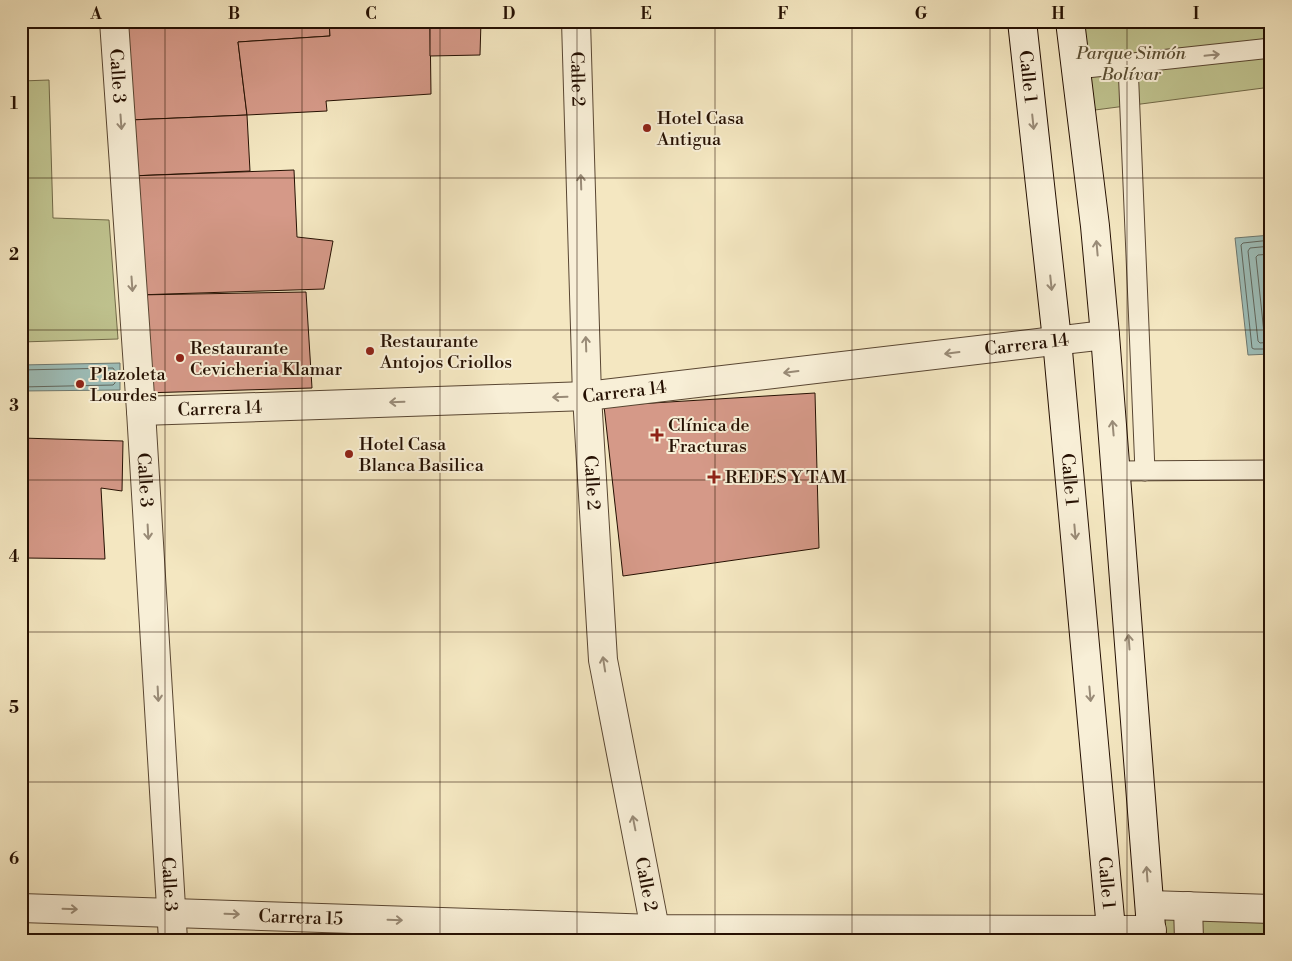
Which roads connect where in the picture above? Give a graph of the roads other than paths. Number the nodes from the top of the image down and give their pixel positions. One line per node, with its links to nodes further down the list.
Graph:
1 (114, 21): 11 (street, Calle 3, one-way to 11)
2 (576, 21): 10 (street, Calle 2, one-way to 2)
3 (1022, 21): 9 (street, Calle 1, one-way to 9)
4 (1070, 21): 7 (street)
5 (1271, 48): 6 (lane, one-way to 5)
6 (1128, 64): 7 (lane); 14 (lane)
7 (1077, 69): 8 (street, one-way to 7)
8 (1105, 335): 9 (street, Carrera 14); 13 (street, one-way to 8)
9 (1057, 340): 10 (street, Carrera 14, one-way to 10); 21 (street, Calle 1, one-way to 21)
10 (587, 396): 11 (street, Carrera 14, one-way to 11); 20 (street, Calle 2, one-way to 10)
11 (141, 411): 18 (street, Calle 3, one-way to 18)
12 (1271, 470): 14 (lane)
13 (1116, 471): 14 (lane); 19 (street, one-way to 13)
14 (1145, 471)
15 (1188, 906): 17 (street, Carrera 15); 19 (street, Carrera 15); 23 (street)
16 (21, 908): 18 (street, Carrera 15, one-way to 18)
17 (1271, 910)
18 (172, 912): 20 (street, Carrera 15, one-way to 20); 22 (street, Calle 3)
19 (1151, 925): 21 (street, Carrera 15)
20 (656, 934): 21 (street, Carrera 15)
21 (1112, 935)
22 (173, 940)
23 (1189, 940)

